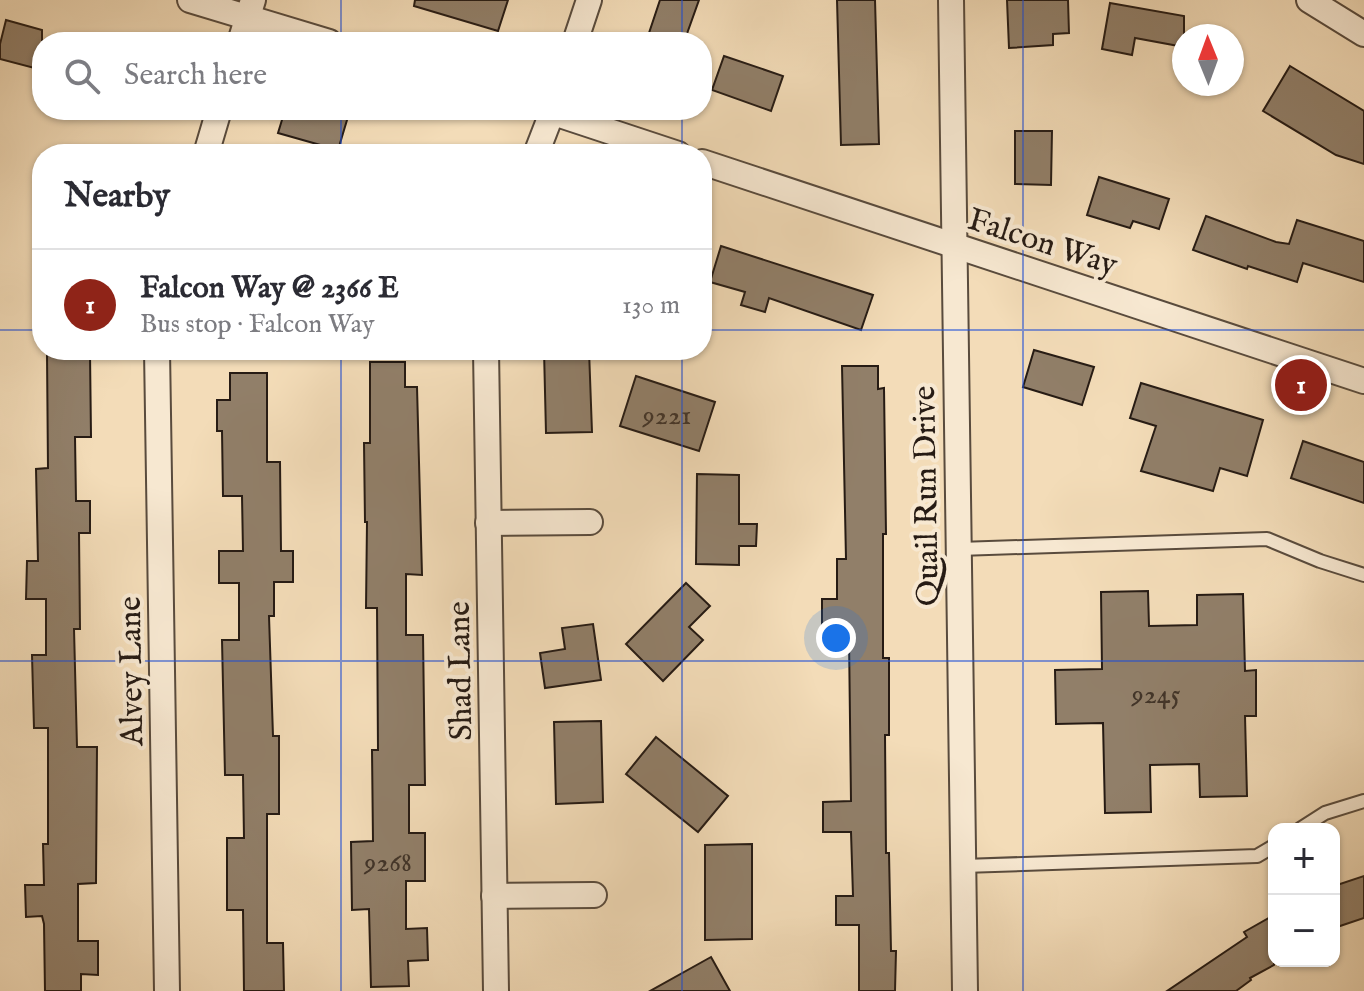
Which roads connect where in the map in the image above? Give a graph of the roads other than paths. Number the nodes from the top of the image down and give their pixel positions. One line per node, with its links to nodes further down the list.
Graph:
1 (190, 0): 5 (street)
2 (589, 0): 8 (street)
3 (951, 0): 17 (street, Quail Run Drive)
4 (1309, 0): 9 (street)
5 (250, 9): 6 (street); 7 (street)
6 (243, 32)
7 (305, 32)
8 (578, 32)
9 (1364, 34)
10 (216, 120): 13 (street)
11 (547, 120): 14 (street)
12 (577, 120): 15 (street)
13 (209, 144)
14 (539, 144)
15 (648, 144)
16 (712, 165): 17 (street, Falcon Way)
17 (954, 245): 20 (street, Falcon Way); 23 (street, Quail Run Drive)
18 (157, 360): 31 (street, Alvey Lane)
19 (486, 360): 22 (street, Shad Lane)
20 (1364, 381)
21 (590, 522): 22 (street)
22 (488, 523): 30 (street, Shad Lane)
23 (959, 549): 24 (lane); 28 (street, Quail Run Drive)
24 (1364, 575)
25 (1364, 801): 26 (lane)
26 (1309, 823)
27 (1268, 850): 28 (lane)
28 (963, 866): 33 (street, Quail Run Drive)
29 (594, 895): 30 (street)
30 (494, 896): 32 (street, Shad Lane)
31 (167, 991)
32 (496, 991)
33 (965, 991)

